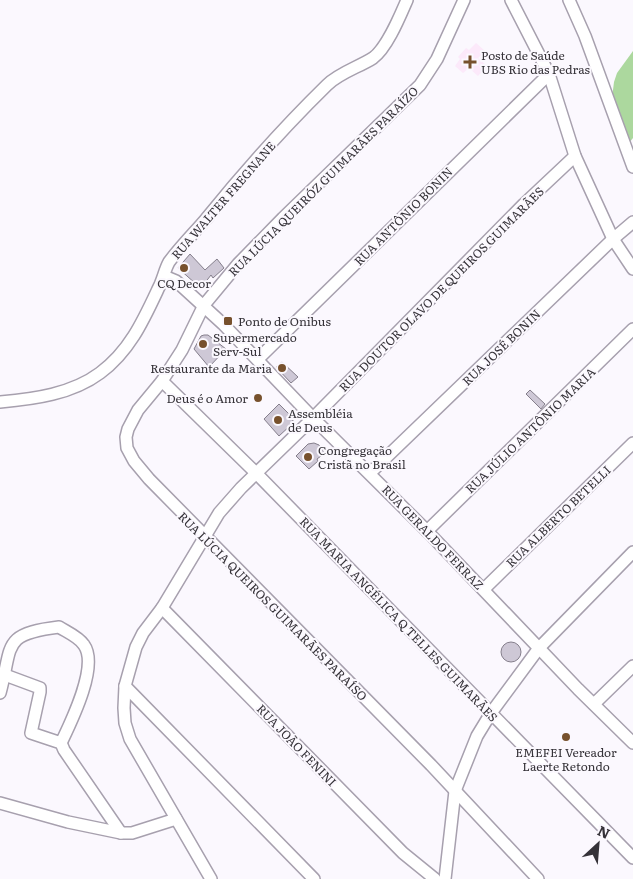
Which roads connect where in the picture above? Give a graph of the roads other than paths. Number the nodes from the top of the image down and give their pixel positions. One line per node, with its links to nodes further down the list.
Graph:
1 (407, 0): 11 (street, RUA WALTER FREGNANE)
2 (464, 0): 12 (street, RUA LÚCIA QUEIRÓZ GUIMARÃES PARAÍZO)
3 (511, 0): 5 (street)
4 (572, 2): 7 (street)
5 (549, 74): 6 (street); 14 (street, RUA ANTÔNIO BONIN)
6 (575, 156): 9 (street); 17 (street, RUA DOUTOR OLAVO DE QUEIROS GUIMARÃES)
7 (633, 168)
8 (633, 222): 9 (street, RUA JOSÉ BONIN)
9 (614, 239): 10 (street); 20 (street, RUA JOSÉ BONIN)
10 (633, 269)
11 (164, 276): 12 (street, RUA GERALDO FERRAZ); 16 (street, RUA WALTER FREGNANE)
12 (204, 305): 14 (street, RUA GERALDO FERRAZ); 15 (street, RUA LÚCIA QUEIROS GUIMARÃES PARAÍSO)
13 (633, 329): 21 (street, RUA JÚLIO ANTÔNIO MARIA)
14 (258, 359): 17 (street, RUA GERALDO FERRAZ)
15 (162, 382): 19 (street, RUA MARIA ANGÉLICA Q TELLES GUIMARÃES); 22 (street, RUA LÚCIA QUEIROS GUIMARÃES PARAÍSO)
16 (0, 402)
17 (313, 418): 19 (street, RUA DOUTOR OLAVO DE QUEIROS GUIMARÃES); 20 (street, RUA GERALDO FERRAZ)
18 (633, 443): 24 (street, RUA ALBERTO BETELLI)
19 (256, 473): 22 (street, RUA DOUTOR OLAVO DE QUEIROS GUIMARÃES); 32 (street, RUA MARIA ANGÉLICA Q TELLES GUIMARÃES)
20 (370, 473): 21 (street, RUA GERALDO FERRAZ)
21 (427, 531): 24 (street, RUA GERALDO FERRAZ)
22 (205, 536): 25 (street, RUA DOUTOR OLAVO DE QUEIROS GUIMARÃES); 35 (street, RUA LÚCIA QUEIROS GUIMARÃES PARAÍSO)
23 (633, 552): 26 (street)
24 (484, 589): 26 (street, RUA GERALDO FERRAZ)
25 (162, 608): 29 (street, RUA DOUTOR OLAVO DE QUEIROS GUIMARÃES); 43 (street, RUA JOÃO FENINI)
26 (539, 648): 31 (street, RUA GERALDO FERRAZ); 32 (street)
27 (633, 666): 31 (street)
28 (5, 675): 30 (street); 33 (street); 33 (street)
29 (125, 686): 37 (street, RUA DOUTOR OLAVO DE QUEIROS GUIMARÃES); 42 (street)
30 (0, 693)
31 (594, 704): 34 (street, RUA GERALDO FERRAZ)
32 (491, 713): 35 (street); 39 (street, RUA MARIA ANGÉLICA Q TELLES GUIMARÃES)
33 (61, 743): 38 (street)
34 (633, 743)
35 (455, 791): 40 (street, RUA LÚCIA QUEIROS GUIMARÃES PARAÍSO); 44 (street)
36 (0, 803): 38 (street)
37 (176, 819): 38 (street); 41 (street, RUA DOUTOR OLAVO DE QUEIROS GUIMARÃES)
38 (121, 833)
39 (633, 858)
40 (526, 873): 45 (street, RUA LÚCIA QUEIROS GUIMARÃES PARAÍSO)
41 (212, 879)
42 (314, 879)
43 (435, 879)
44 (445, 879)
45 (538, 879)

